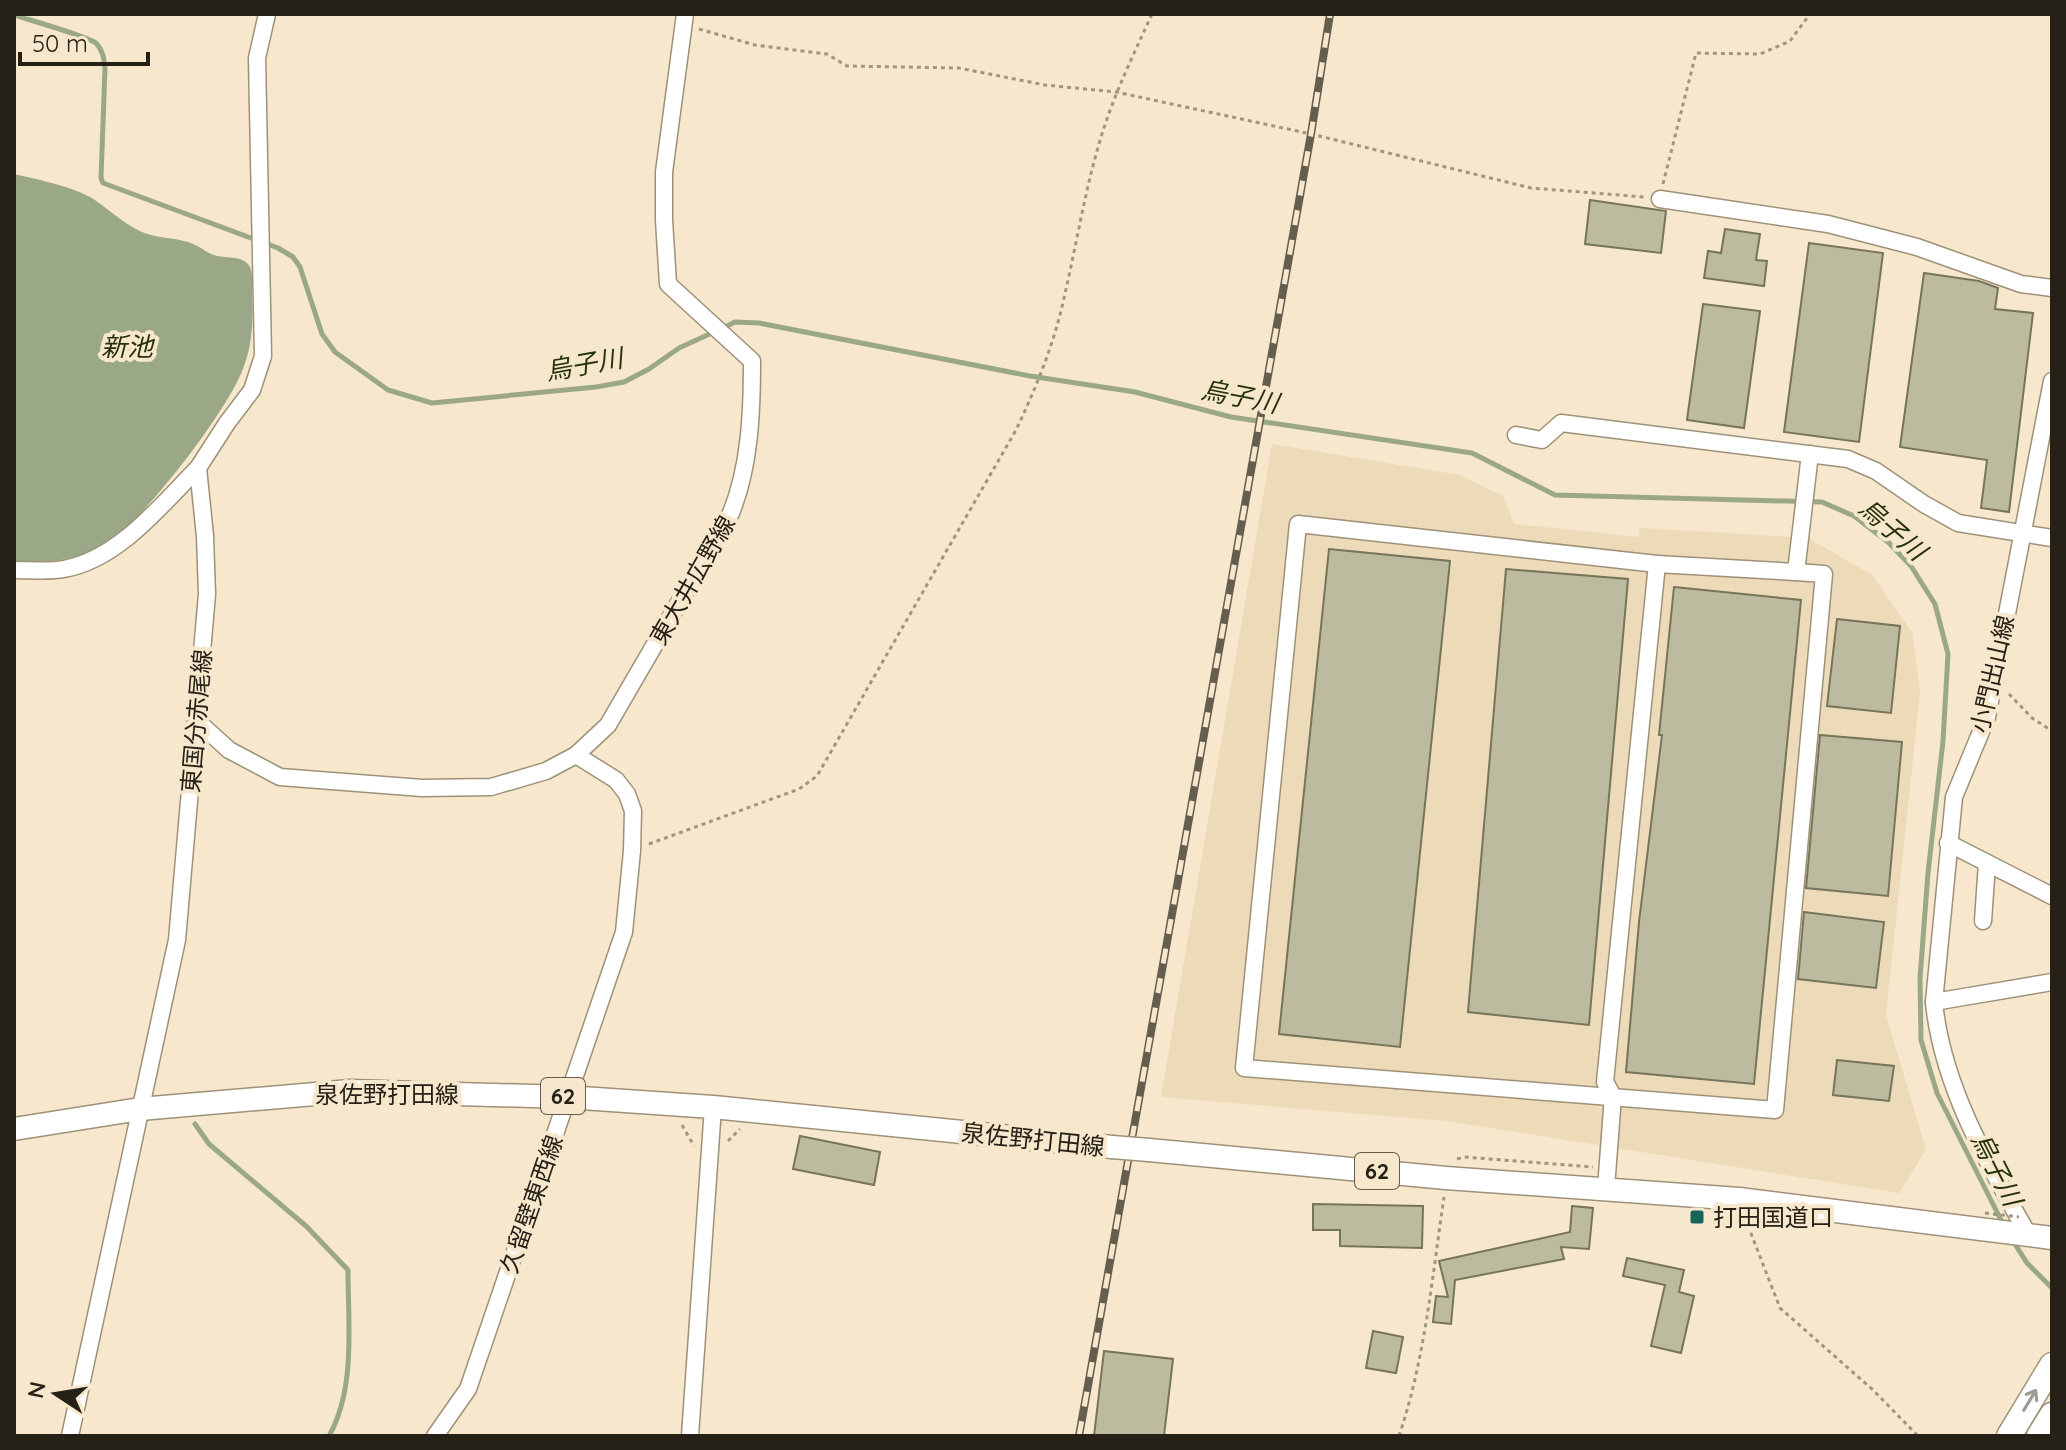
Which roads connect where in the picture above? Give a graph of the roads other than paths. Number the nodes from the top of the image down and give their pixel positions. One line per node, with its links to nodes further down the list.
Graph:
1 (267, 14): 8 (street)
2 (685, 19): 15 (street, 東大井広野線)
3 (1660, 199): 4 (street)
4 (2052, 288)
5 (2052, 381): 9 (street, 小門出山線)
6 (1516, 435): 7 (street)
7 (1810, 454): 9 (street); 13 (street)
8 (198, 468): 12 (street); 14 (street, 東国分赤尾線)
9 (2022, 532): 10 (street); 16 (street, 小門出山線)
10 (2052, 538)
11 (1657, 564): 13 (street); 22 (street); 22 (street)
12 (14, 570)
13 (1796, 572): 22 (street)
14 (196, 720): 15 (street, 東大井広野線); 25 (street, 東国分赤尾線)
15 (576, 755): 23 (street, 久留壁東西線)
16 (1948, 843): 17 (street); 21 (street, 小門出山線)
17 (1987, 863): 18 (street); 19 (street)
18 (2052, 896)
19 (1983, 921)
20 (2052, 982): 21 (street)
21 (1934, 1002): 28 (street, 小門出山線)
22 (1613, 1096): 27 (street)
23 (567, 1097): 24 (main road, 泉佐野打田線 / 62); 25 (main road, 泉佐野打田線 / 62); 33 (street, 久留壁東西線)
24 (713, 1107): 27 (main road, 泉佐野打田線 / 62, bridge); 34 (street)
25 (140, 1109): 26 (main road, 泉佐野打田線 / 62); 32 (street, 東国分赤尾線)
26 (14, 1129)
27 (1606, 1188): 28 (main road, 泉佐野打田線 / 62)
28 (2024, 1227): 29 (main road, 泉佐野打田線 / 62)
29 (2052, 1238)
30 (2052, 1365): 35 (highway, one-way to 30)
31 (2052, 1415): 36 (highway)
32 (70, 1436)
33 (435, 1436)
34 (690, 1436)
35 (2009, 1436)
36 (2039, 1436)

